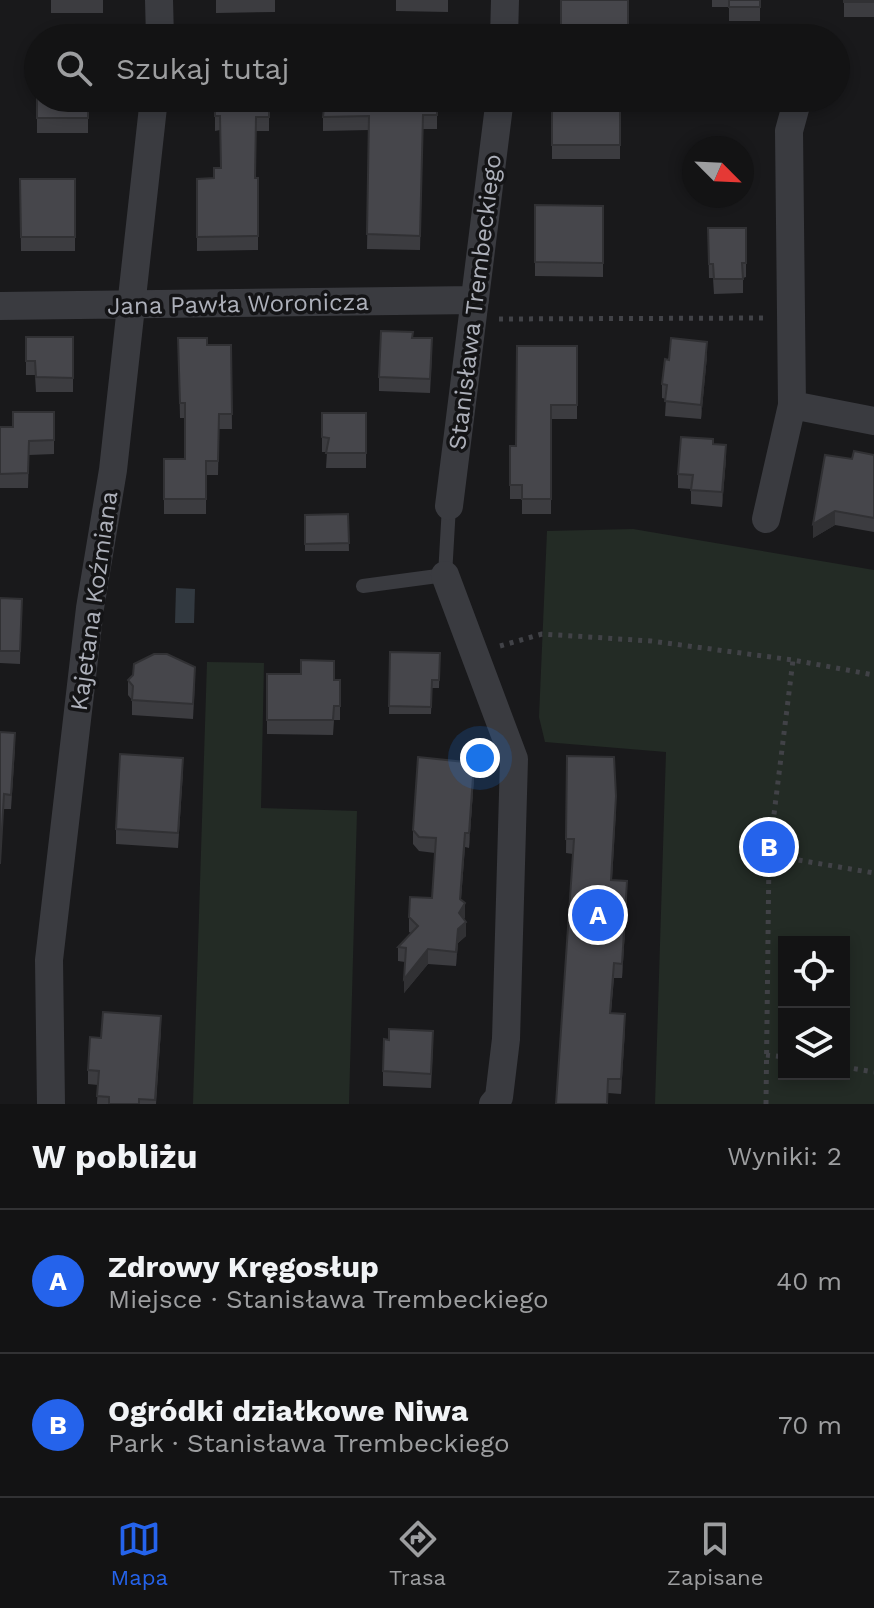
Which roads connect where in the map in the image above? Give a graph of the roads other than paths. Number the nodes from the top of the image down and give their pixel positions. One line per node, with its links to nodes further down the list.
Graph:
1 (159, 0): 3 (street)
2 (505, 0): 4 (street)
3 (160, 24)
4 (504, 24)
5 (152, 112): 9 (street, Kajetana Koźmiana)
6 (498, 112): 10 (street, Stanisława Trembeckiego)
7 (794, 112): 11 (street)
8 (0, 306): 9 (street, Jana Pawła Woronicza)
9 (130, 306): 10 (street, Jana Pawła Woronicza); 17 (street, Kajetana Koźmiana)
10 (475, 310): 13 (street, Stanisława Trembeckiego)
11 (792, 405): 12 (street); 14 (street)
12 (874, 421)
13 (449, 506): 15 (lane)
14 (766, 519)
15 (445, 575): 16 (lane); 18 (street)
16 (363, 586)
17 (51, 1104)
18 (493, 1104)

